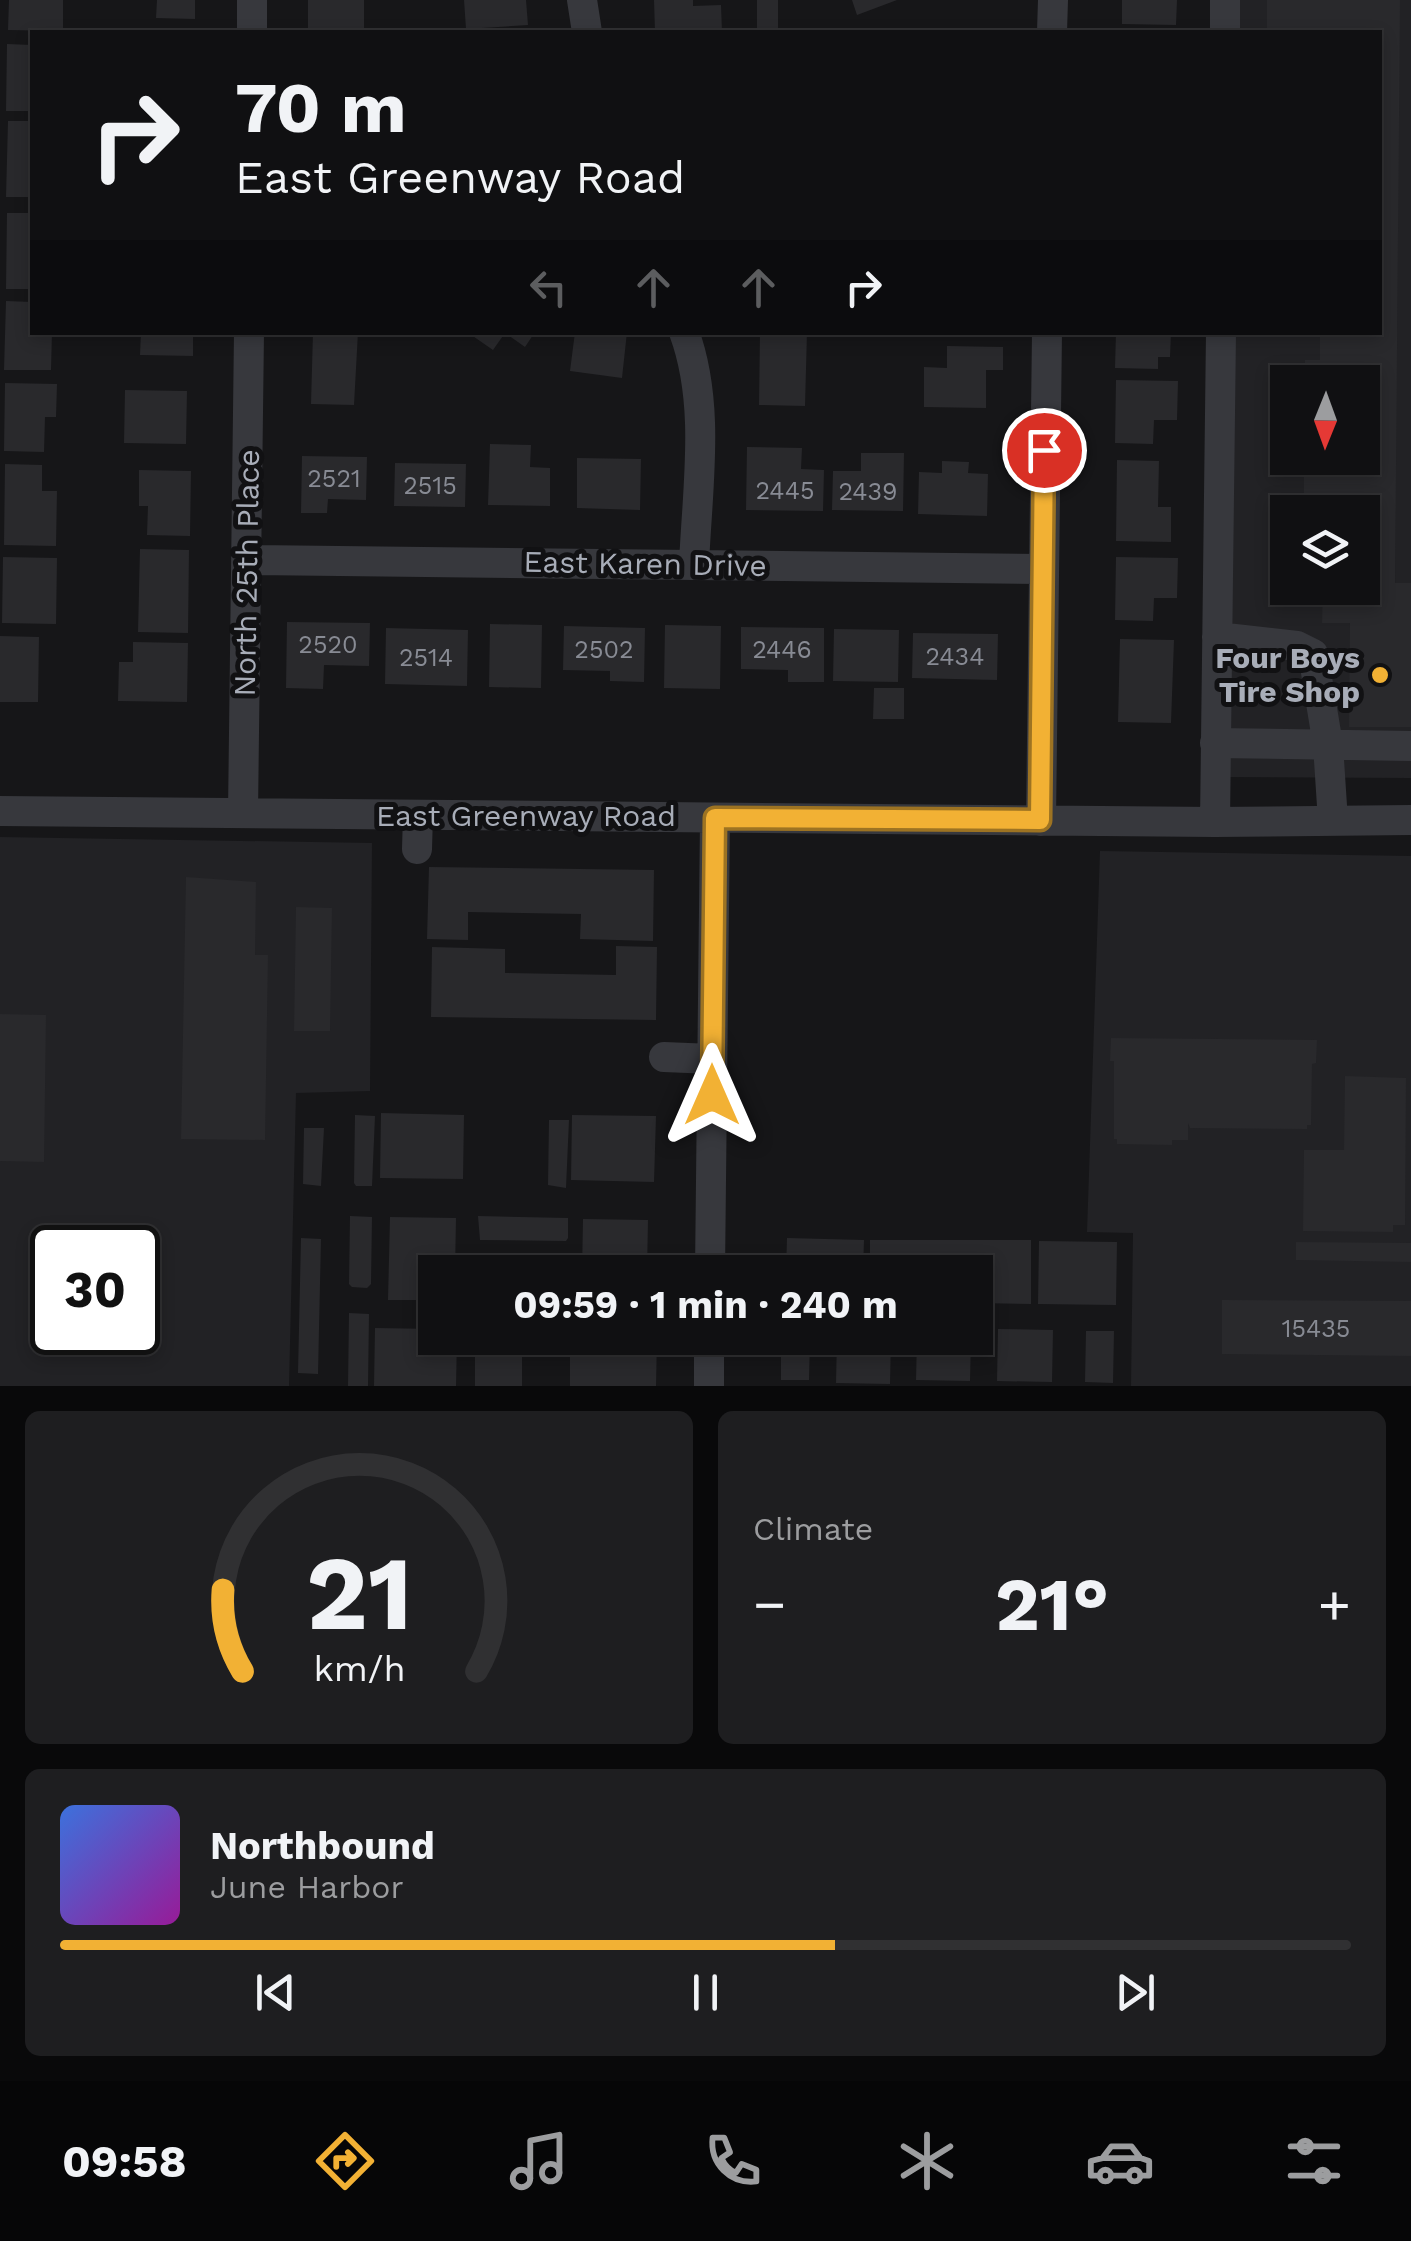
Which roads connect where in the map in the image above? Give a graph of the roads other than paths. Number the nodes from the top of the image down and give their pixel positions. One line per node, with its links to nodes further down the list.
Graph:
1 (252, 0): 5 (street)
2 (582, 0): 6 (street)
3 (1052, 0): 7 (street)
4 (1225, 0): 8 (street)
5 (252, 30)
6 (587, 30)
7 (1052, 30)
8 (1225, 30)
9 (250, 335): 13 (street, North 25th Place)
10 (685, 335): 14 (street)
11 (1047, 335): 15 (street)
12 (1221, 335): 16 (street)
13 (248, 560): 14 (street, East Karen Drive); 21 (street, North 25th Place)
14 (694, 565): 15 (street, East Karen Drive)
15 (1042, 568): 24 (street)
16 (1217, 636): 17 (street); 18 (street)
17 (1215, 743): 18 (street); 27 (street)
18 (1328, 746): 19 (street); 26 (street)
19 (1411, 746)
20 (0, 811): 21 (street, East Greenway Road)
21 (243, 814): 22 (street, East Greenway Road)
22 (418, 815): 23 (street, East Greenway Road); 28 (street)
23 (715, 818): 24 (street, East Greenway Road); 30 (street)
24 (1040, 820): 27 (street, East Greenway Road)
25 (1411, 820): 26 (street, East Greenway Road)
26 (1333, 821): 27 (street, East Greenway Road)
27 (1215, 822)
28 (418, 849)
29 (664, 1057): 30 (street)
30 (712, 1059): 31 (street)
31 (710, 1255)
32 (709, 1355): 33 (street)
33 (708, 1386)

